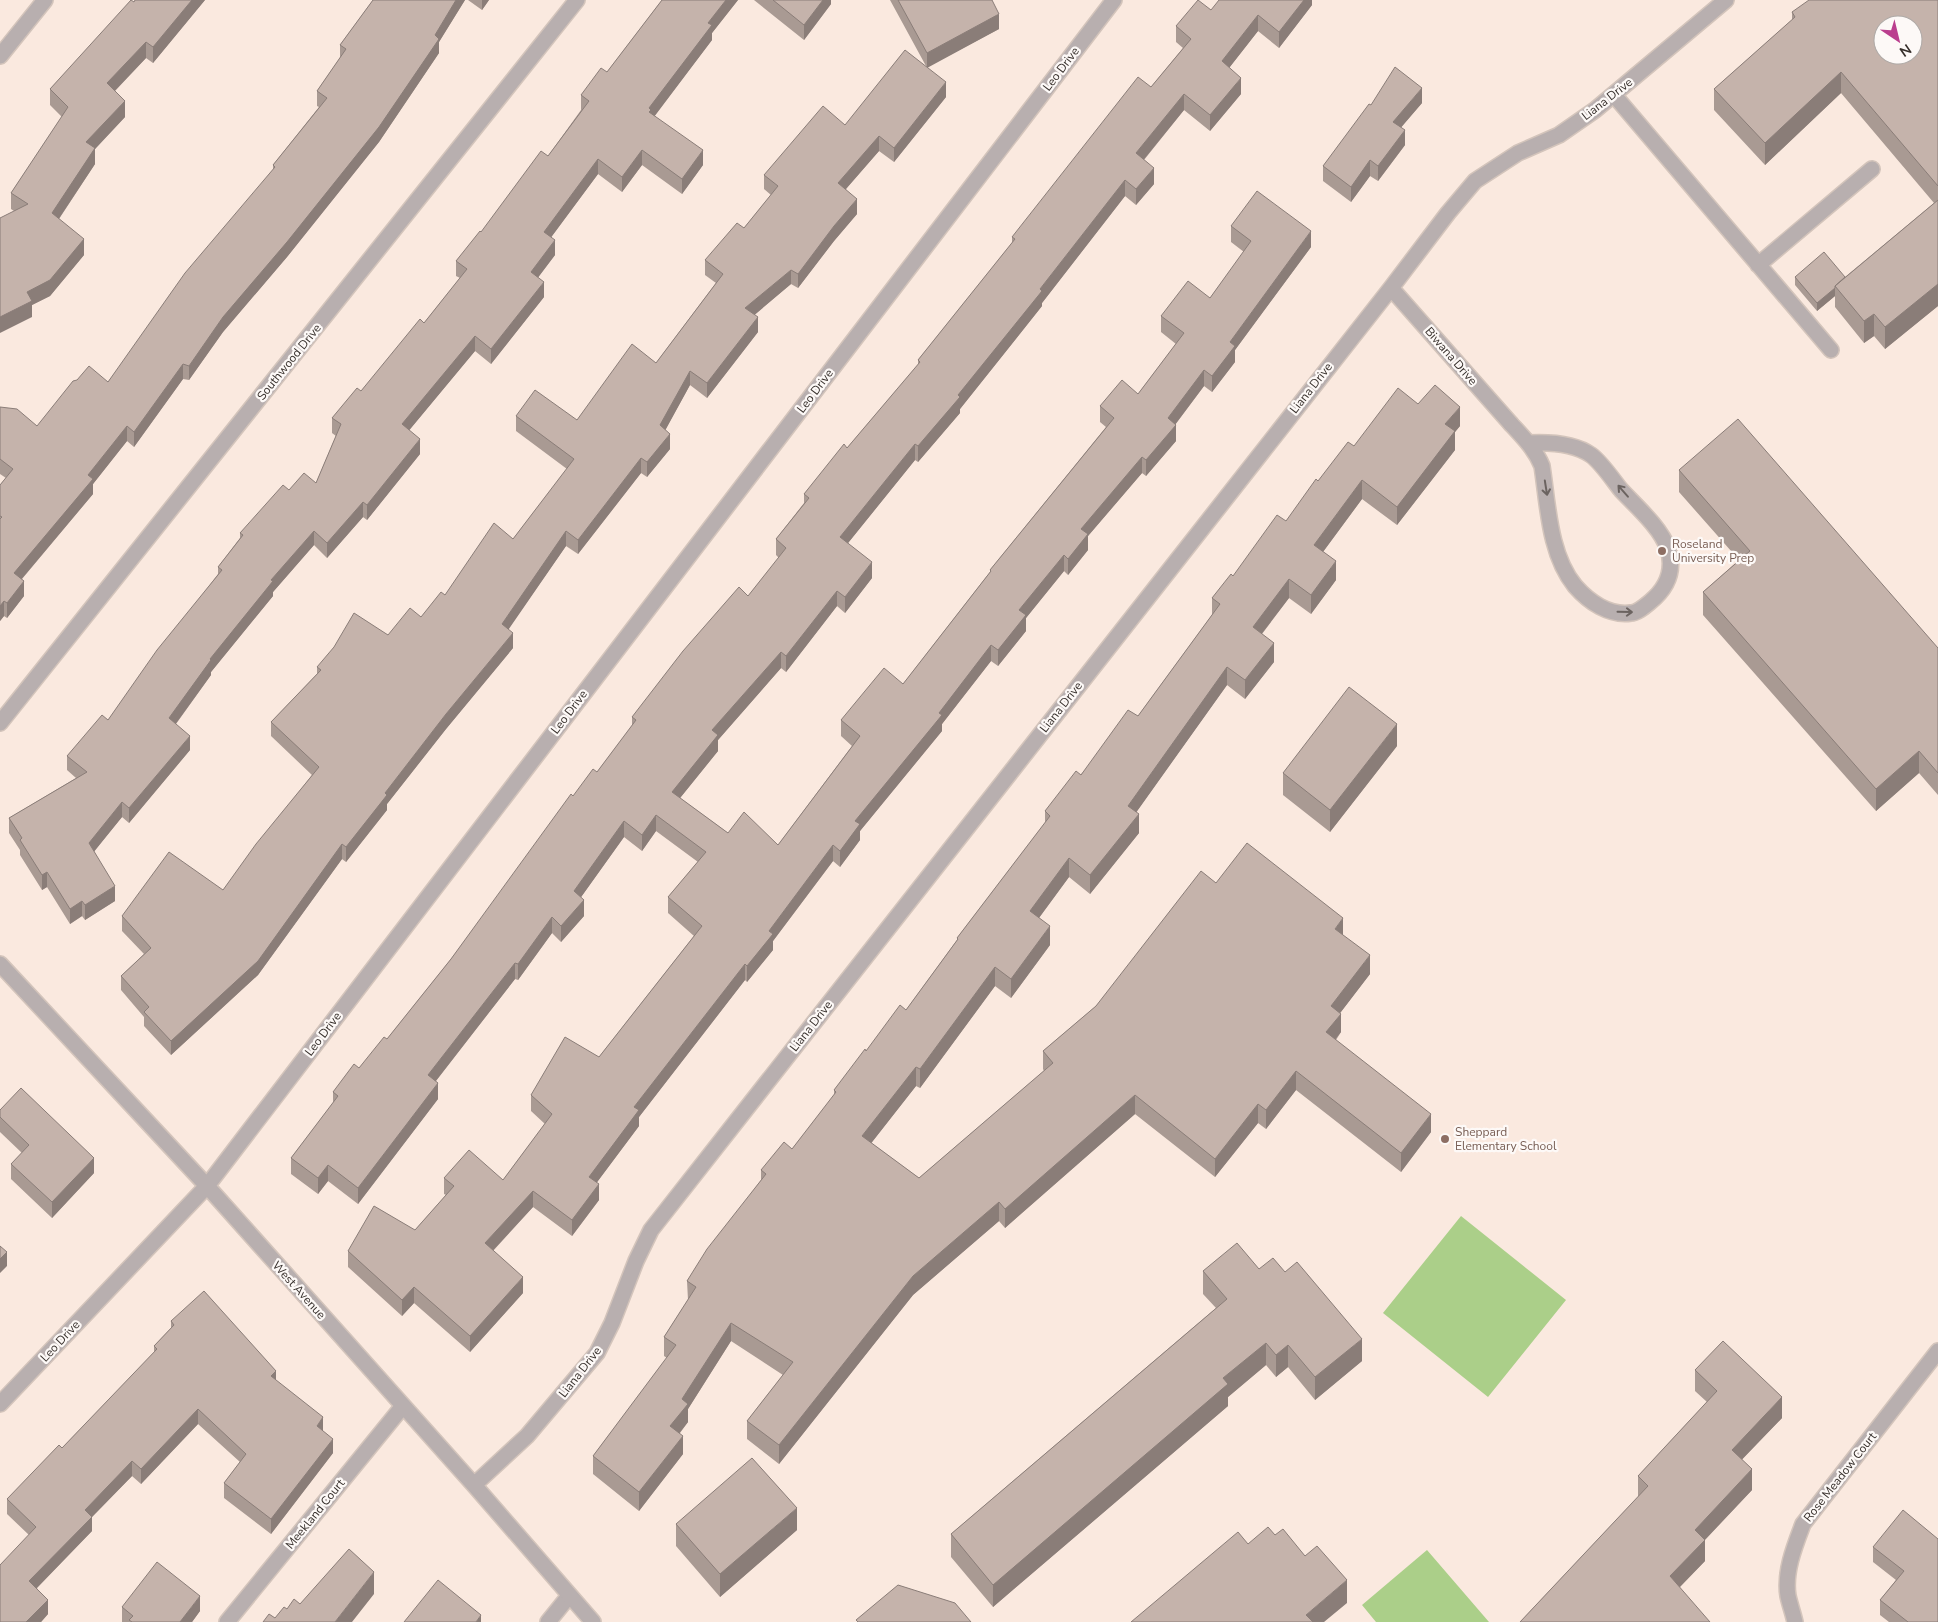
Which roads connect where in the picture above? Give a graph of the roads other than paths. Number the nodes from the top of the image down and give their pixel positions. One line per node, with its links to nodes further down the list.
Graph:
1 (577, 0): 12 (street, Southwood Drive)
2 (1726, 0): 6 (street, Liana Drive)
3 (41, 2): 5 (street)
4 (1108, 3): 14 (street, Leo Drive)
5 (0, 56)
6 (1614, 95): 8 (street); 9 (street, Liana Drive)
7 (1872, 169): 8 (street)
8 (1758, 265): 10 (street)
9 (1392, 288): 11 (street, Biwana Drive); 18 (street, Liana Drive)
10 (1831, 350)
11 (1529, 443): 11 (street, Biwana Drive, one-way to 11)
12 (0, 723)
13 (0, 964): 14 (street, West Avenue)
14 (207, 1186): 16 (street, Leo Drive); 17 (street, West Avenue)
15 (1938, 1351): 23 (street, Rose Meadow Court)
16 (0, 1404)
17 (403, 1406): 18 (street, West Avenue); 20 (street, Meekland Court)
18 (474, 1485): 19 (street, West Avenue)
19 (569, 1596): 21 (street); 22 (street, West Avenue)
20 (228, 1622)
21 (548, 1622)
22 (592, 1622)
23 (1795, 1622)

